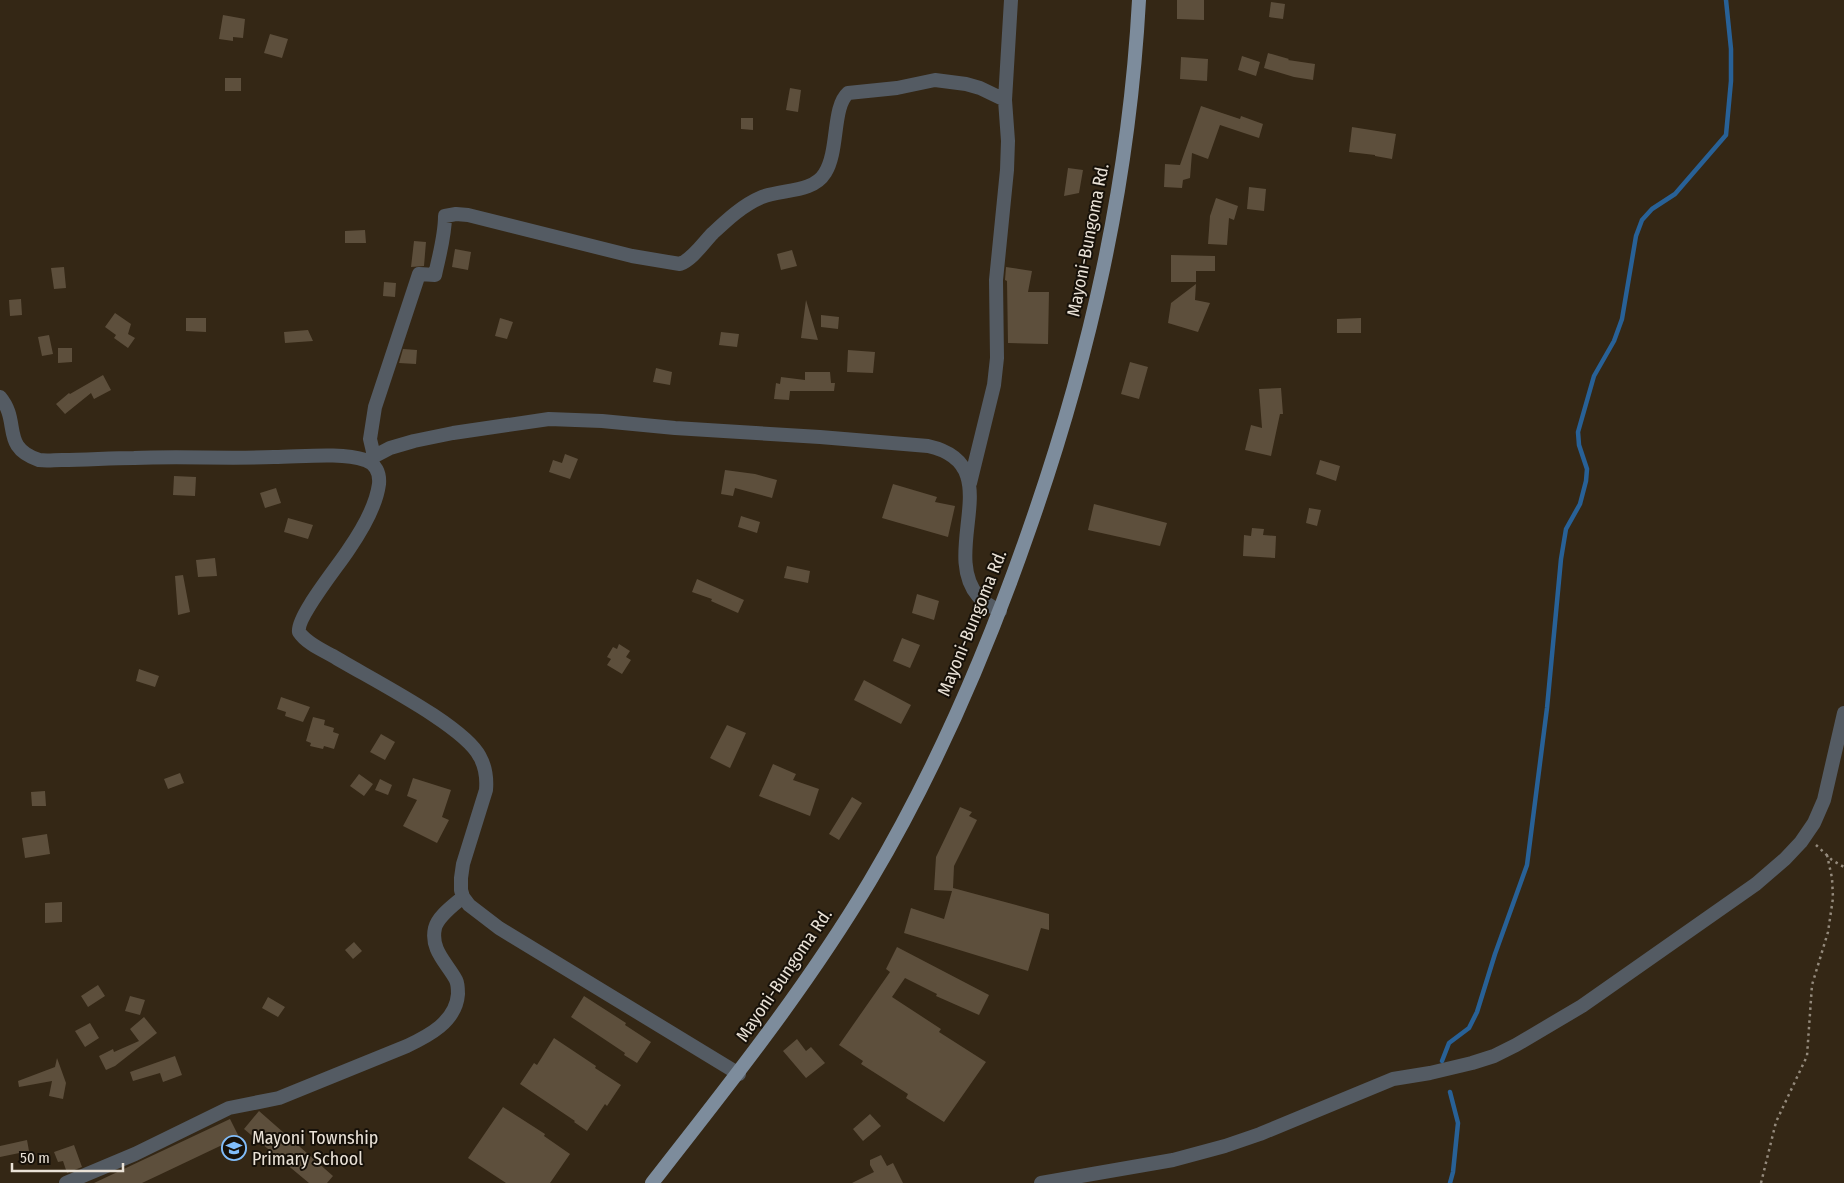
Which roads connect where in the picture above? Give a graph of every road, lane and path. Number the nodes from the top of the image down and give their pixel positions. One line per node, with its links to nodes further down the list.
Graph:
1 (1011, 0): 3 (street)
2 (1139, 0): 7 (main road, Mayoni-Bungoma Rd.)
3 (1005, 100): 5 (street); 6 (street)
4 (0, 397): 5 (street)
5 (370, 458): 6 (street); 12 (street)
6 (970, 486): 7 (street)
7 (1000, 611): 13 (main road, Mayoni-Bungoma Rd.)
8 (1844, 713): 9 (street)
9 (1805, 836): 10 (path); 16 (street)
10 (1826, 855): 11 (path); 17 (path)
11 (1844, 867)
12 (462, 897): 13 (street); 14 (street)
13 (738, 1074): 15 (main road, Mayoni-Bungoma Rd.)
14 (66, 1183)
15 (652, 1183)
16 (1041, 1183)
17 (1761, 1183)

